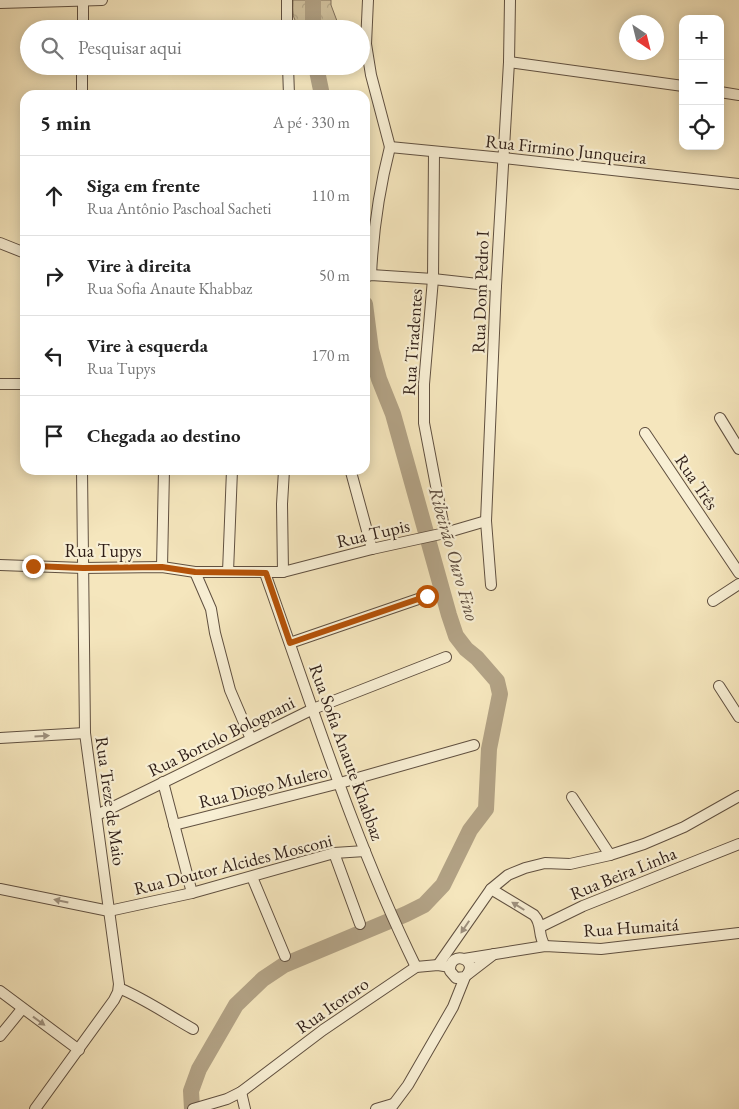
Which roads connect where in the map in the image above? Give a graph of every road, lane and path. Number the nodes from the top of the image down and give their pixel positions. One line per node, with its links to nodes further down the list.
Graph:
1 (102, 0): 5 (street)
2 (287, 0): 8 (street)
3 (368, 0): 9 (street)
4 (510, 0): 10 (street, Rua Dom Pedro I)
5 (83, 1): 6 (street); 7 (street)
6 (0, 3)
7 (83, 20)
8 (288, 20)
9 (366, 20)
10 (509, 62): 14 (street); 21 (street, Rua Dom Pedro I)
11 (370, 71): 19 (street)
12 (82, 75): 15 (street)
13 (288, 75): 16 (street)
14 (679, 85)
15 (82, 90)
16 (289, 90)
17 (724, 93): 18 (street)
18 (739, 95)
19 (390, 147): 20 (street, Rua Firmino Junqueira); 25 (street)
20 (434, 152): 21 (street, Rua Firmino Junqueira); 27 (street, Rua Tiradentes)
21 (503, 158): 22 (street, Rua Firmino Junqueira); 28 (street, Rua Dom Pedro I)
22 (739, 184)
23 (0, 243): 24 (street)
24 (20, 251)
25 (370, 260)
26 (370, 276): 27 (street)
27 (433, 279): 28 (street); 40 (street, Rua Tiradentes)
28 (496, 286): 39 (street, Rua Dom Pedro I)
29 (0, 384): 30 (street)
30 (20, 384)
31 (720, 418): 33 (street)
32 (645, 434): 49 (street, Rua Três)
33 (739, 448)
34 (82, 475): 44 (street, Rua Treze de Maio)
35 (164, 475): 43 (street)
36 (232, 475): 46 (street)
37 (284, 475): 47 (street)
38 (352, 475): 41 (street)
39 (486, 521): 40 (street, Rua Tupis); 50 (street, Rua Dom Pedro I)
40 (441, 534): 41 (street, Rua Tupis)
41 (372, 549): 47 (street, Rua Tupis)
42 (0, 565): 44 (street, Rua Tupys)
43 (162, 567): 44 (street, Rua Tupys); 45 (street, Rua Tupys)
44 (83, 568): 59 (street, Rua Treze de Maio)
45 (195, 572): 46 (street, Rua Tupys); 61 (street)
46 (228, 572): 48 (street, Rua Tupys)
47 (283, 572): 48 (street, Rua Tupis)
48 (266, 573): 54 (street, Rua Sofia Anaute Khabbaz)
49 (739, 573)
50 (491, 584)
51 (739, 584): 53 (street)
52 (427, 596): 54 (street)
53 (713, 601)
54 (290, 643): 57 (street, Rua Sofia Anaute Khabbaz)
55 (446, 658): 57 (street, Rua Bortolo Bolognani)
56 (718, 686): 58 (street)
57 (313, 709): 61 (street, Rua Bortolo Bolognani); 64 (street, Rua Sofia Anaute Khabbaz)
58 (739, 717)
59 (85, 734): 60 (street, one-way to 59); 67 (street, Rua Treze de Maio)
60 (0, 738)
61 (251, 739): 63 (street, Rua Bortolo Bolognani)
62 (474, 744): 64 (street, Rua Diogo Mulero)
63 (164, 782): 67 (street, Rua Bortolo Bolognani); 68 (street)
64 (340, 783): 68 (street, Rua Diogo Mulero); 70 (street, Rua Sofia Anaute Khabbaz)
65 (739, 796): 72 (street)
66 (572, 797): 72 (street)
67 (97, 815): 77 (street, Rua Treze de Maio)
68 (174, 825): 76 (street)
69 (739, 844): 79 (street, Rua Beira Linha)
70 (365, 851): 71 (street, Rua Doutor Alcides Mosconi); 86 (street, Rua Sofia Anaute Khabbaz)
71 (334, 853): 73 (street, Rua Doutor Alcides Mosconi); 78 (street)
72 (610, 855): 75 (street)
73 (252, 877): 76 (street, Rua Doutor Alcides Mosconi); 83 (street)
74 (0, 889): 77 (street, one-way to 74)
75 (491, 889): 79 (street, one-way to 75); 85 (street, one-way to 85)
76 (192, 893): 77 (street, Rua Doutor Alcides Mosconi)
77 (109, 911): 89 (street, Rua Treze de Maio)
78 (360, 924)
79 (540, 927): 81 (street)
80 (739, 933): 81 (street, Rua Humaitá)
81 (545, 946): 82 (street, Rua Humaitá)
82 (495, 953): 84 (street, Rua Humaitá); 88 (street, Rua Humaitá)
83 (286, 956)
84 (464, 958): 87 (street, Rua Humaitá); 88 (street)
85 (438, 965): 86 (street, Rua Itororo); 87 (street, Rua Itororo)
86 (416, 967): 95 (street, Rua Itororo)
87 (450, 967): 88 (street)
88 (467, 975): 96 (street)
89 (119, 988): 92 (street); 94 (street)
90 (0, 991): 91 (street)
91 (22, 1009): 93 (street); 94 (street, one-way to 94)
92 (193, 1029)
93 (0, 1036)
94 (78, 1050): 97 (street)
95 (241, 1092): 98 (street); 99 (street)
96 (391, 1106): 100 (street)
97 (36, 1109)
98 (193, 1109)
99 (245, 1109)
100 (376, 1109)

